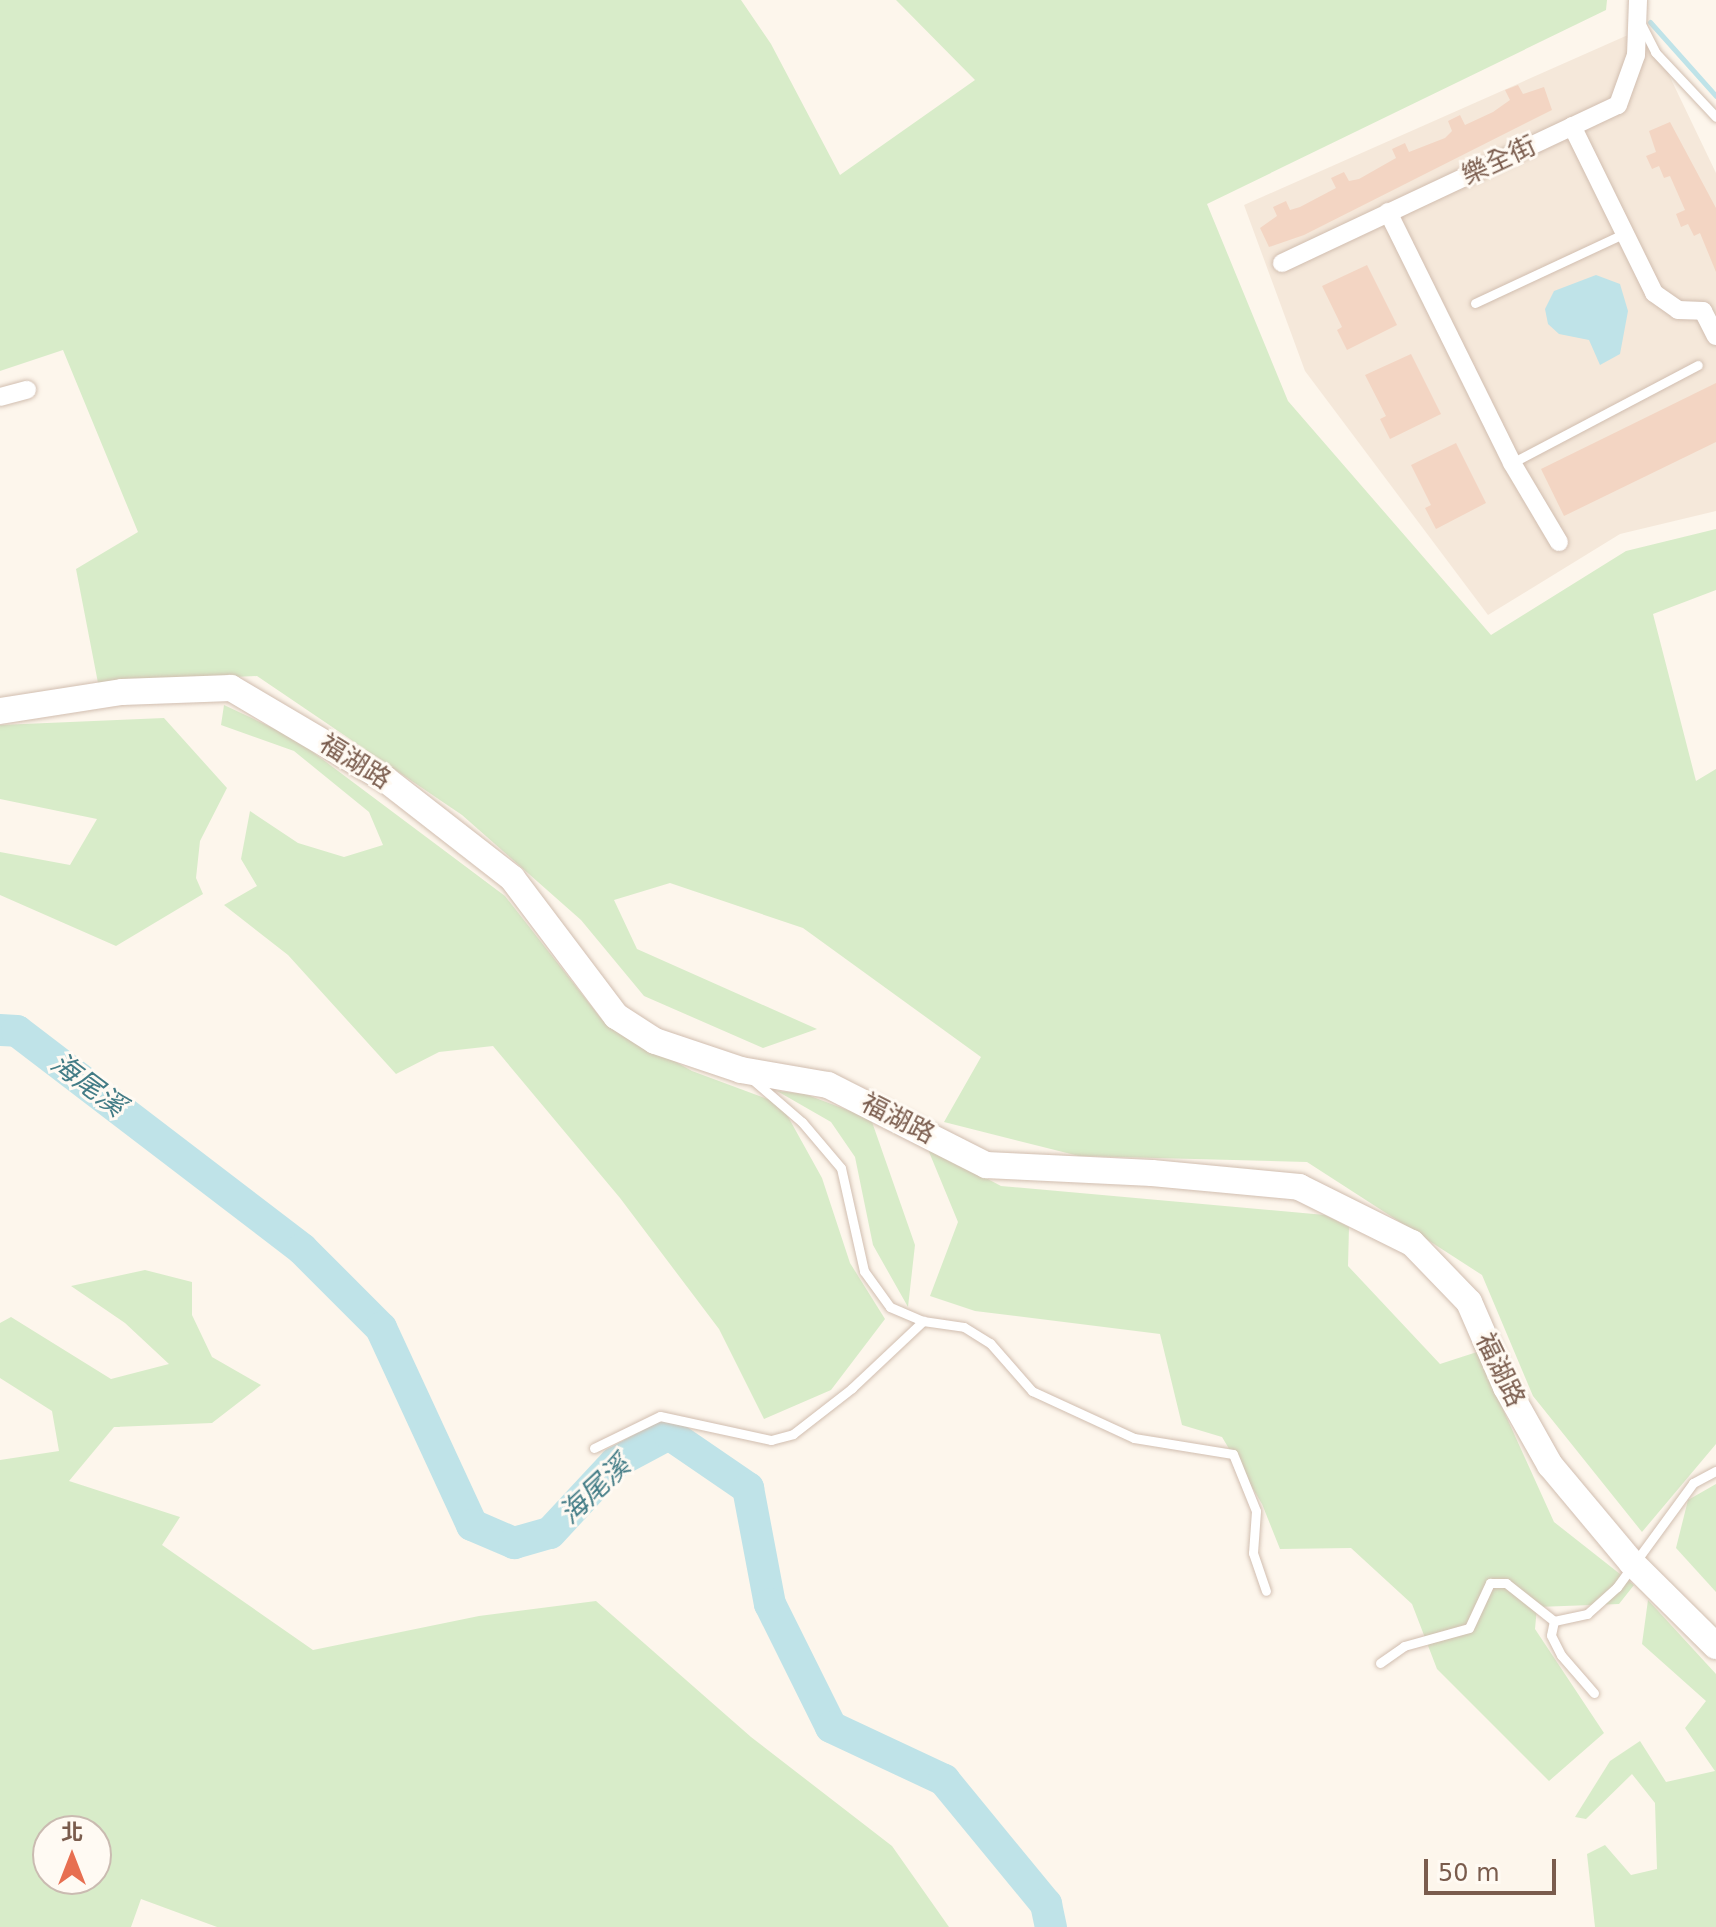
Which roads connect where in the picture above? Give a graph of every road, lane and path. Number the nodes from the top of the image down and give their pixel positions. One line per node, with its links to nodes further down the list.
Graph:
1 (1637, 8): 2 (lane); 3 (street, 樂全街)
2 (1716, 117)
3 (1572, 126): 4 (street, 樂全街); 5 (street)
4 (1388, 212): 6 (street, 樂全街); 12 (street)
5 (1621, 235): 7 (lane); 8 (street)
6 (1282, 263)
7 (1475, 303)
8 (1716, 336)
9 (1698, 365): 12 (lane)
10 (27, 390): 11 (street)
11 (0, 397)
12 (1512, 463): 13 (street)
13 (1559, 542)
14 (0, 711): 15 (street, 福湖路)
15 (741, 1070): 16 (lane); 19 (street, 福湖路)
16 (923, 1321): 17 (lane); 20 (lane)
17 (594, 1448)
18 (1716, 1471): 19 (lane)
19 (1632, 1563): 21 (lane); 22 (street, 福湖路)
20 (1266, 1591)
21 (1554, 1621): 23 (lane); 24 (lane)
22 (1716, 1646)
23 (1380, 1663)
24 (1594, 1693)

